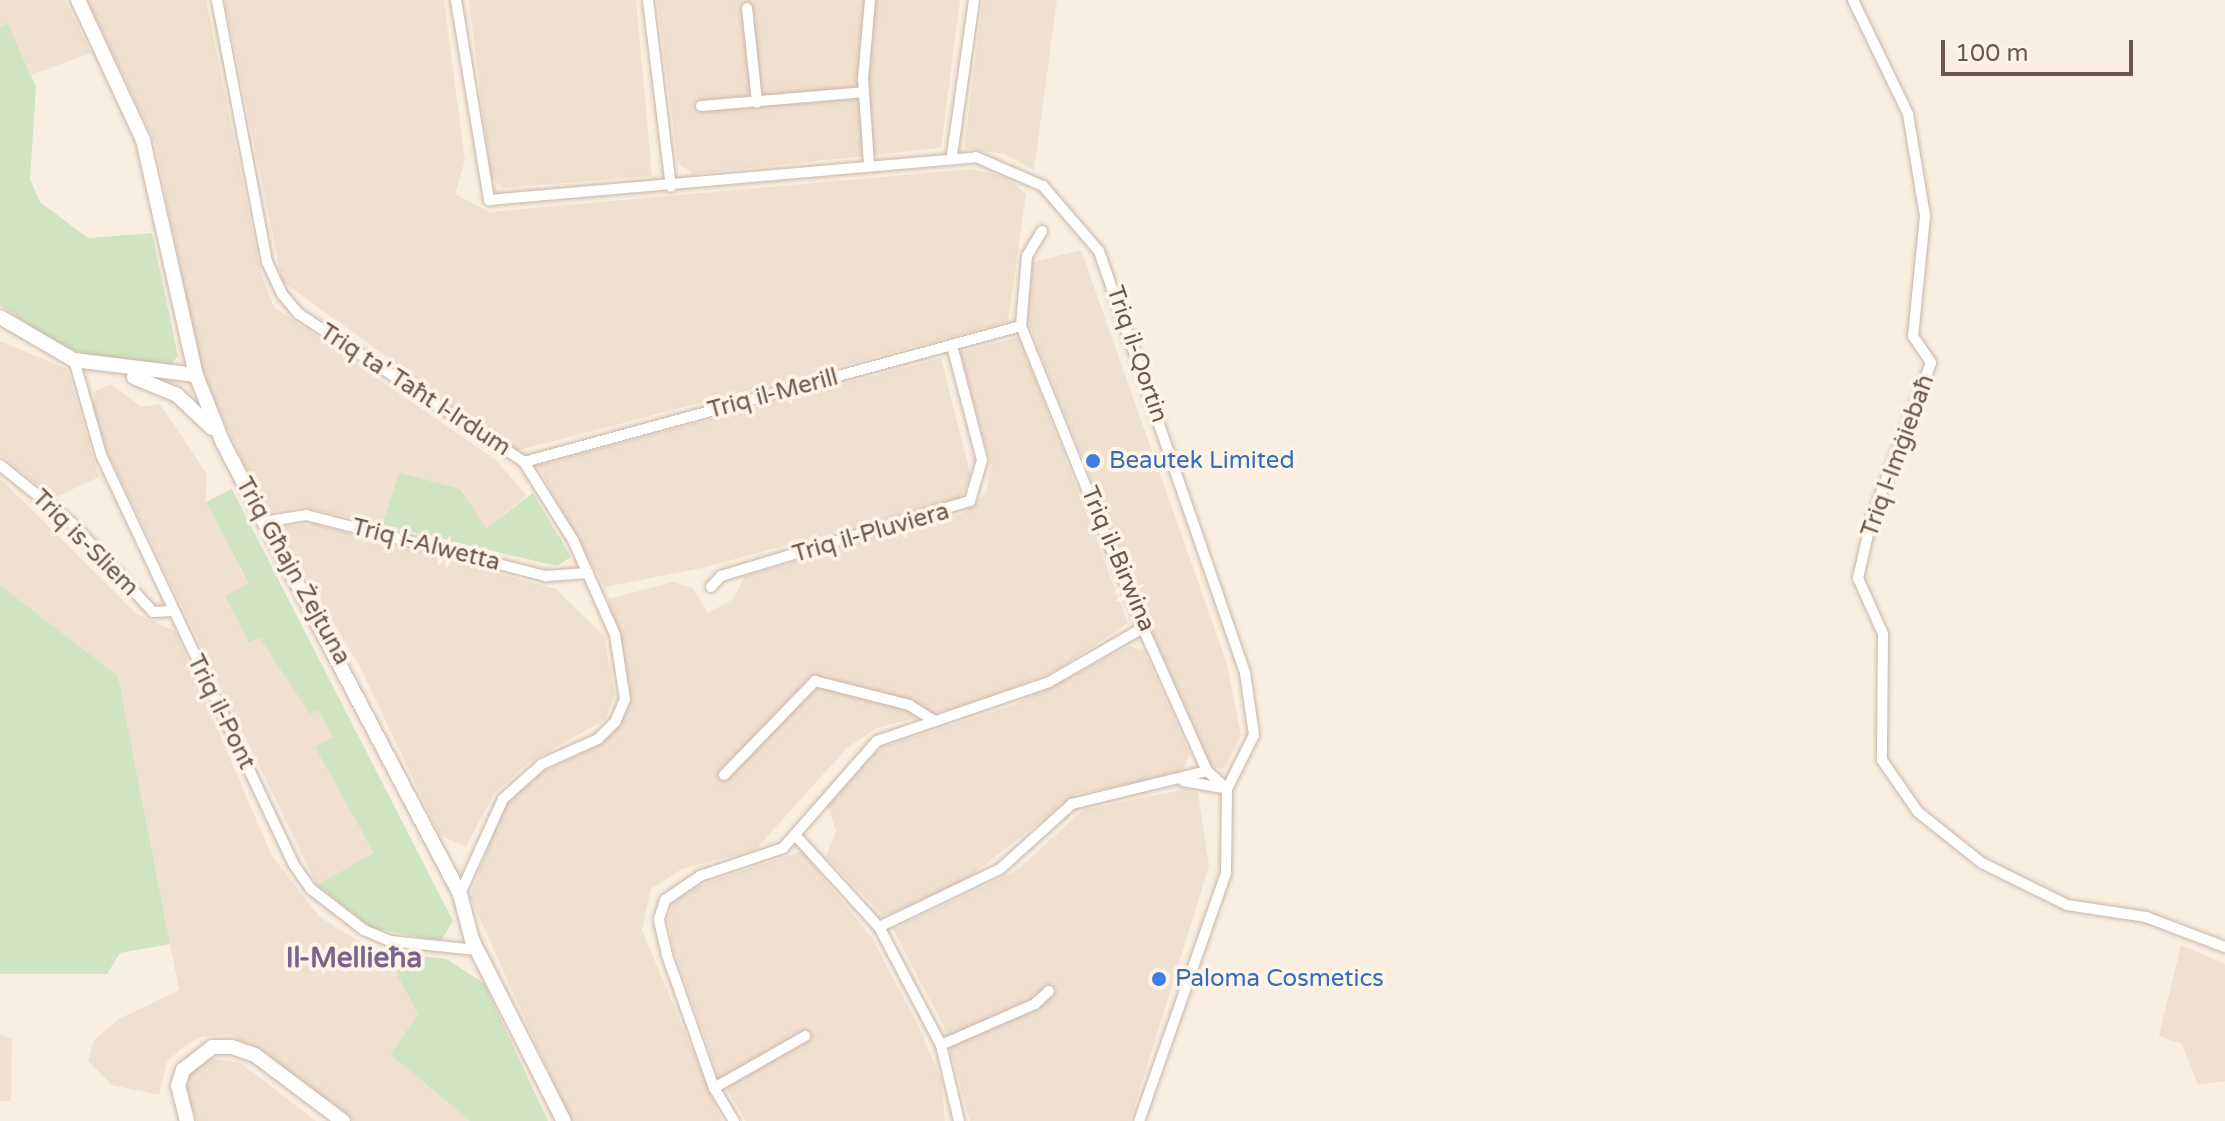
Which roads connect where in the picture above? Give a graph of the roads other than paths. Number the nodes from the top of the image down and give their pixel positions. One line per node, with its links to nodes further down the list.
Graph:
1 (78, 0): 21 (street, Triq Għajn Żejtuna)
2 (217, 0): 24 (street, Triq ta' Taħt l-Irdum)
3 (456, 0): 14 (street, Triq il-Qortin)
4 (648, 0): 14 (street)
5 (870, 0): 9 (street)
6 (974, 0): 12 (street)
7 (1853, 0): 39 (street, Triq l-Imġiebaħ)
8 (747, 8): 10 (street)
9 (863, 92): 10 (street); 13 (street)
10 (757, 102): 11 (street)
11 (701, 106)
12 (952, 155): 13 (street, Triq il-Qortin); 35 (street, Triq il-Qortin)
13 (869, 164): 14 (street, Triq il-Qortin)
14 (671, 187)
15 (1042, 231): 17 (street, Triq il-Birwina)
16 (0, 317): 19 (street)
17 (1021, 326): 18 (street, Triq il-Merill); 30 (street, Triq il-Birwina)
18 (952, 346): 24 (street, Triq il-Merill); 28 (street, Triq il-Pluviera)
19 (74, 360): 20 (street); 29 (street, Triq il-Pont)
20 (119, 371): 21 (street); 22 (street)
21 (199, 382): 22 (street); 23 (street, Triq Għajn Żejtuna)
22 (187, 404): 23 (street)
23 (223, 443): 26 (street, Triq Għajn Żejtuna)
24 (524, 462): 27 (street, Triq ta' Taħt l-Irdum)
25 (0, 465): 29 (street, Triq is-Sliem)
26 (263, 522): 27 (street, Triq l-Alwetta); 37 (street, Triq Għajn Żejtuna)
27 (588, 573): 37 (street, Triq ta' Taħt l-Irdum)
28 (711, 587)
29 (172, 611): 40 (street, Triq il-Pont)
30 (1143, 628): 31 (street); 32 (street, Triq il-Birwina)
31 (933, 720): 33 (street); 36 (street)
32 (1207, 771): 34 (street); 35 (street, Triq il-Birwina)
33 (724, 775)
34 (1173, 781): 35 (street); 38 (street)
35 (1227, 789): 50 (street, Triq il-Qortin)
36 (796, 836): 38 (street); 44 (street)
37 (460, 894): 40 (street, Triq Għajn Żejtuna)
38 (879, 927): 43 (street)
39 (2225, 947)
40 (477, 950): 47 (street, Triq Għajn Żejtuna)
41 (1049, 991): 43 (street)
42 (805, 1036): 44 (street)
43 (941, 1045): 49 (street)
44 (714, 1088): 48 (street)
45 (187, 1121): 46 (street)
46 (343, 1121)
47 (564, 1121)
48 (734, 1121)
49 (959, 1121)
50 (1139, 1121)

